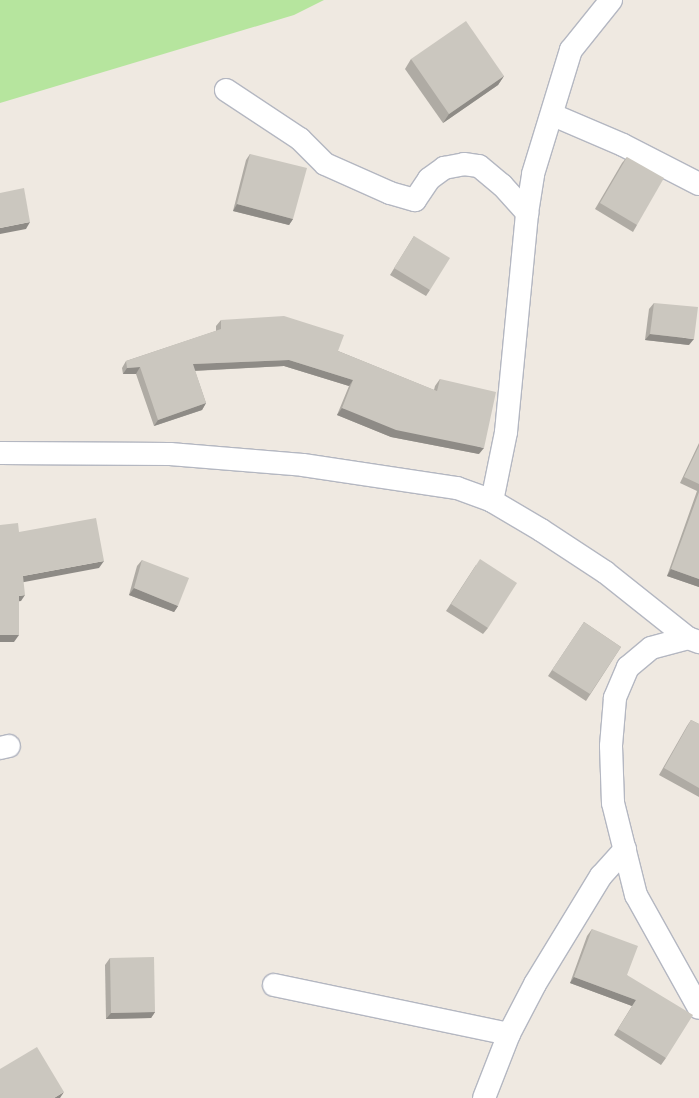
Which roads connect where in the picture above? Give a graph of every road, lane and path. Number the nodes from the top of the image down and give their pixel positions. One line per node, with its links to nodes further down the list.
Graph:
1 (612, 0): 3 (street)
2 (226, 90): 5 (street)
3 (553, 114): 4 (street); 5 (street)
4 (699, 184)
5 (527, 213): 7 (street)
6 (0, 453): 7 (street)
7 (492, 501): 8 (street)
8 (693, 640): 9 (street)
9 (624, 849): 11 (street); 12 (street)
10 (274, 985): 12 (street)
11 (699, 1008)
12 (509, 1034): 13 (street)
13 (484, 1098)

